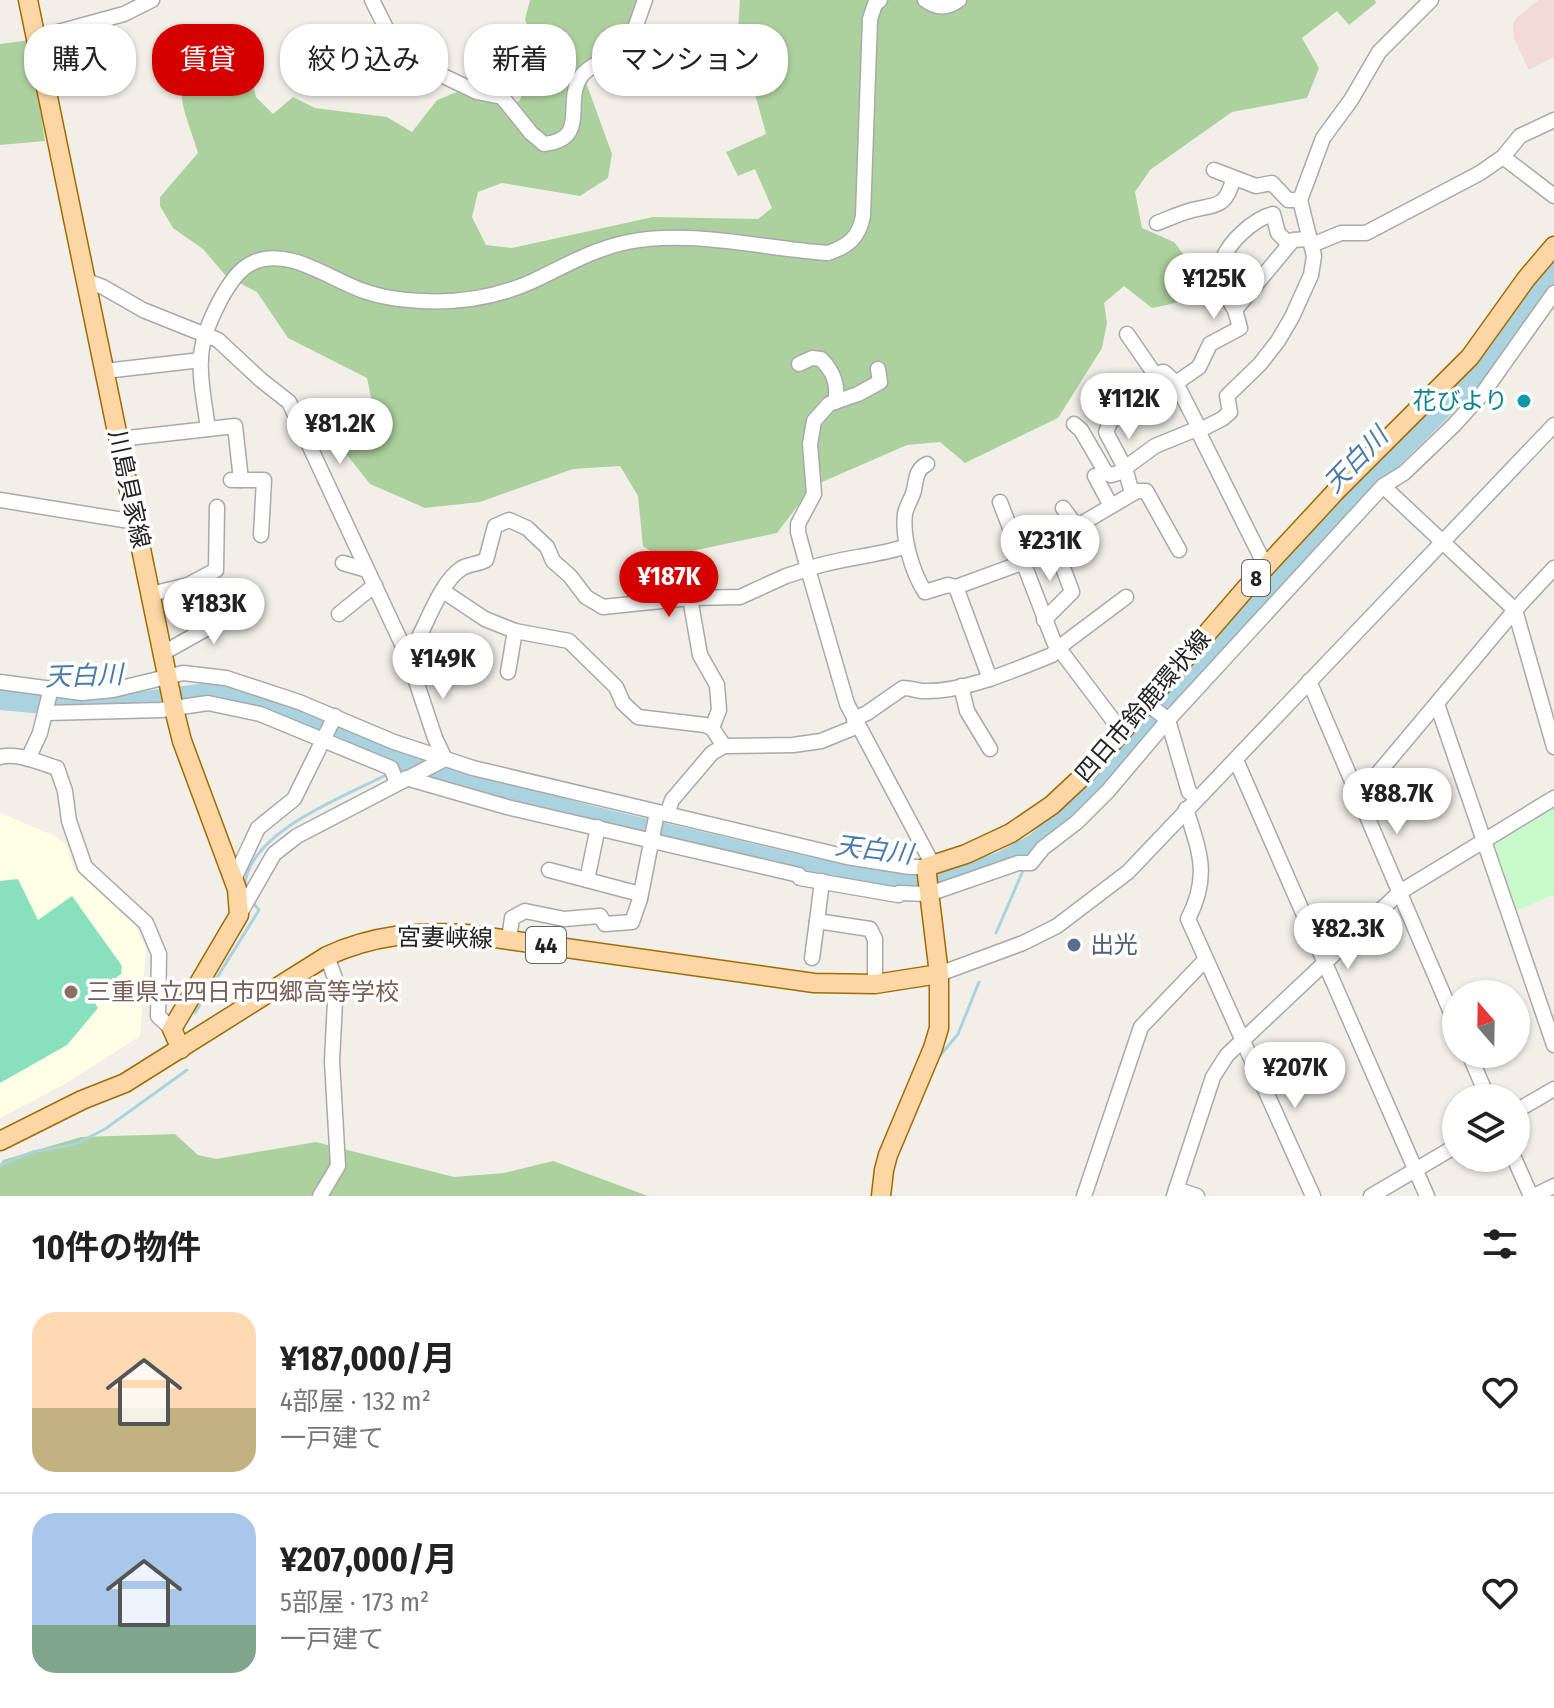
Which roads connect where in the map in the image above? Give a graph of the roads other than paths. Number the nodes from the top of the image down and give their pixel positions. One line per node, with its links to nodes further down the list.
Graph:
1 (28, 0): 9 (main road, 川島貝家線)
2 (152, 0): 10 (street)
3 (372, 0): 4 (street)
4 (645, 0)
5 (880, 0): 25 (street)
6 (925, 0): 7 (street)
7 (959, 0)
8 (1431, 0): 17 (street)
9 (33, 24)
10 (87, 24)
11 (48, 96): 22 (main road, 川島貝家線)
12 (1554, 120): 13 (street)
13 (1503, 157): 16 (street); 19 (street)
14 (1214, 170): 15 (street)
15 (1233, 179): 17 (street); 18 (street)
16 (1554, 196)
17 (1300, 200): 19 (street)
18 (1157, 223)
19 (1310, 242): 20 (street); 37 (street)
20 (1289, 244): 24 (street); 24 (street)
21 (1554, 246): 58 (main road, 四日市鈴鹿環状線 / 8)
22 (87, 281): 25 (street); 30 (main road, 川島貝家線)
23 (1554, 293): 42 (street)
24 (1235, 310): 32 (street)
25 (206, 333): 27 (street); 61 (street)
26 (1127, 334): 31 (street)
27 (201, 360): 30 (street); 36 (street)
28 (799, 364): 33 (street)
29 (878, 369): 33 (street)
30 (105, 371): 38 (main road, 川島貝家線)
31 (1156, 376): 32 (street); 40 (street)
32 (1176, 383): 37 (street)
33 (835, 402): 60 (street)
34 (1074, 424): 40 (street)
35 (1554, 425): 52 (street)
36 (208, 429): 38 (street); 51 (street)
37 (1198, 430): 40 (street); 58 (street)
38 (119, 439): 49 (main road, 川島貝家線)
39 (927, 464): 53 (street)
40 (1125, 469): 43 (street)
41 (1095, 476): 46 (street)
42 (1383, 486): 52 (street); 88 (street)
43 (1132, 493): 46 (street); 55 (street)
44 (0, 500): 49 (street)
45 (1000, 502): 56 (street)
46 (1111, 506): 50 (street)
47 (217, 507): 65 (street)
48 (1063, 508): 50 (street)
49 (136, 522): 65 (main road, 川島貝家線)
50 (1077, 527): 54 (street)
51 (261, 535)
52 (1442, 540): 69 (street); 79 (street)
53 (907, 546): 60 (street); 63 (street)
54 (1055, 546): 56 (street); 71 (street)
55 (1179, 550)
56 (1023, 558): 63 (street); 71 (street)
57 (343, 563): 61 (street)
58 (1266, 567): 83 (main road, 四日市鈴鹿環状線 / 8)
59 (1554, 568): 69 (street)
60 (808, 569): 67 (street); 89 (street)
61 (367, 570): 62 (street)
62 (375, 585): 70 (street); 75 (street)
63 (956, 587): 78 (street)
64 (443, 591): 67 (street); 72 (street); 75 (street)
65 (151, 594): 74 (main road, 川島貝家線)
66 (1126, 597): 73 (street)
67 (690, 598): 90 (street)
68 (247, 606): 74 (street)
69 (1515, 610): 84 (street); 94 (street)
70 (339, 614)
71 (1044, 620): 73 (street)
72 (515, 631): 76 (street); 90 (street)
73 (1058, 648): 78 (street); 91 (street)
74 (163, 653): 77 (main road, 川島貝家線)
75 (408, 657): 98 (street)
76 (508, 672)
77 (167, 675): 82 (street); 85 (main road, 川島貝家線); 87 (street)
78 (990, 679): 81 (street)
79 (1309, 681): 99 (street); 101 (street)
80 (0, 682): 82 (street)
81 (961, 686): 89 (street); 95 (street)
82 (51, 688): 86 (street)
83 (1147, 703): 88 (street); 91 (main road, 四日市鈴鹿環状線 / 8)
84 (1437, 704): 101 (street); 107 (street)
85 (174, 709): 86 (street); 92 (street); 110 (main road, 川島貝家線)
86 (46, 713): 97 (street)
87 (334, 718): 92 (street); 98 (street)
88 (1168, 720): 103 (street); 113 (street)
89 (856, 722): 93 (street); 108 (street)
90 (712, 728): 93 (street)
91 (1122, 732): 108 (main road, 四日市鈴鹿環状線 / 8)
92 (322, 741): 100 (street); 110 (street)
93 (724, 746): 104 (street)
94 (1554, 747)
95 (990, 749)
96 (0, 757): 97 (street)
97 (28, 759): 126 (street)
98 (445, 759): 100 (street); 104 (street)
99 (1236, 760): 103 (street); 122 (street)
100 (397, 777): 105 (street); 116 (street)
101 (1359, 796): 114 (street)
102 (1554, 798): 107 (street)
103 (1192, 804): 121 (street); 123 (street)
104 (660, 814): 106 (street); 108 (street)
105 (598, 827): 106 (street); 111 (street)
106 (652, 839): 112 (street); 115 (street)
107 (1485, 840): 114 (street); 128 (street)
108 (929, 866): 113 (main road)
109 (549, 870): 111 (street)
110 (234, 879): 116 (main road, 川島貝家線)
111 (587, 880): 115 (street)
112 (822, 881): 113 (street); 117 (street)
113 (929, 892): 123 (main road)
114 (1400, 892): 122 (street); 125 (street)
115 (640, 894): 118 (street)
116 (239, 915): 126 (main road)
117 (817, 921): 120 (street); 124 (street)
118 (509, 939): 119 (main road, 宮妻峡線 / 44); 124 (main road, 宮妻峡線 / 44)
119 (327, 956): 129 (main road, 宮妻峡線 / 44); 138 (street)
120 (812, 958)
121 (1205, 960): 127 (street); 140 (street)
122 (1324, 964): 127 (street); 134 (street)
123 (939, 974): 124 (main road, 宮妻峡線 / 44); 139 (main road)
124 (875, 984)
125 (1442, 991)
126 (172, 1029): 129 (main road)
127 (1242, 1040): 137 (street); 142 (street)
128 (1554, 1045)
129 (181, 1049): 132 (main road, 宮妻峡線 / 44)
130 (1554, 1089): 131 (street)
131 (1530, 1103)
132 (0, 1141)
133 (1442, 1154): 134 (street)
134 (1416, 1170): 143 (street); 144 (street)
135 (1521, 1172): 145 (street)
136 (1554, 1186): 145 (street)
137 (1175, 1192): 141 (street)
138 (320, 1196)
139 (881, 1196)
140 (1084, 1196)
141 (1197, 1196)
142 (1313, 1196)
143 (1371, 1196)
144 (1427, 1196)
145 (1532, 1196)

